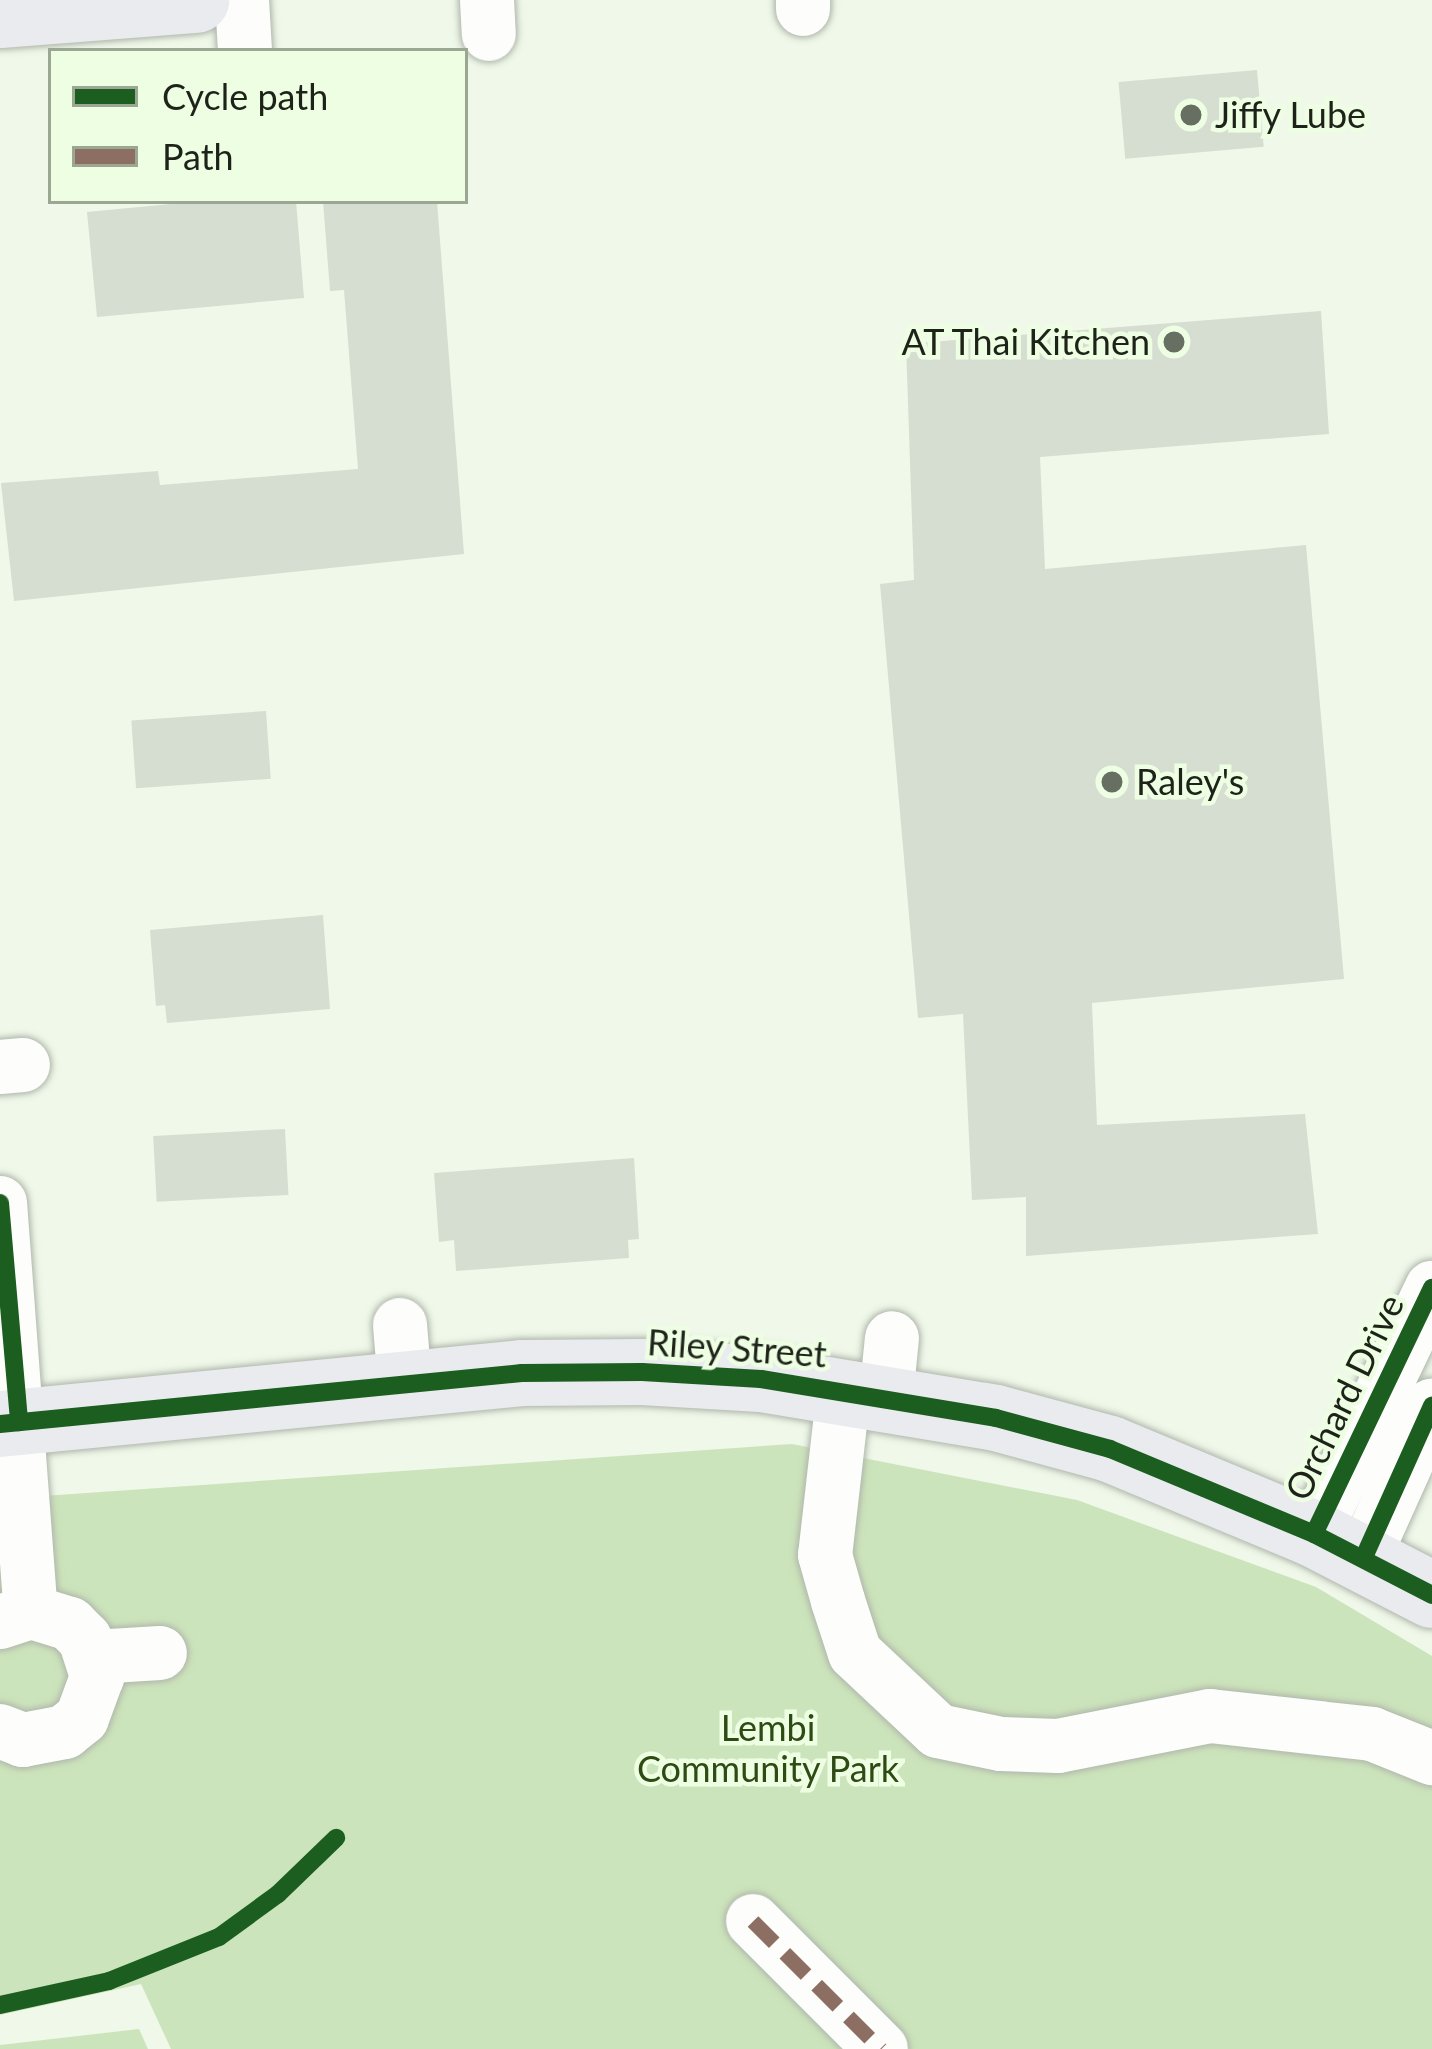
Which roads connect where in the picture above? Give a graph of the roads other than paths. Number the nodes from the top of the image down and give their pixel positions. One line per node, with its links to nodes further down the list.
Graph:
1 (196, 0): 3 (main road)
2 (242, 0): 5 (street)
3 (85, 4): 4 (main road)
4 (0, 15)
5 (244, 48)
6 (0, 1203): 10 (street)
7 (1432, 1288): 11 (street, Orchard Drive)
8 (874, 1375): 10 (main road, Riley Street); 11 (main road, Riley Street); 17 (street)
9 (1432, 1406): 11 (street)
10 (10, 1423): 13 (street)
11 (1339, 1545): 12 (main road, Riley Street)
12 (1432, 1595)
13 (16, 1617): 15 (street)
14 (160, 1653): 15 (street)
15 (94, 1657): 16 (street)
16 (0, 1731)
17 (1432, 1758)
18 (752, 1921): 19 (street)
19 (881, 2049)

